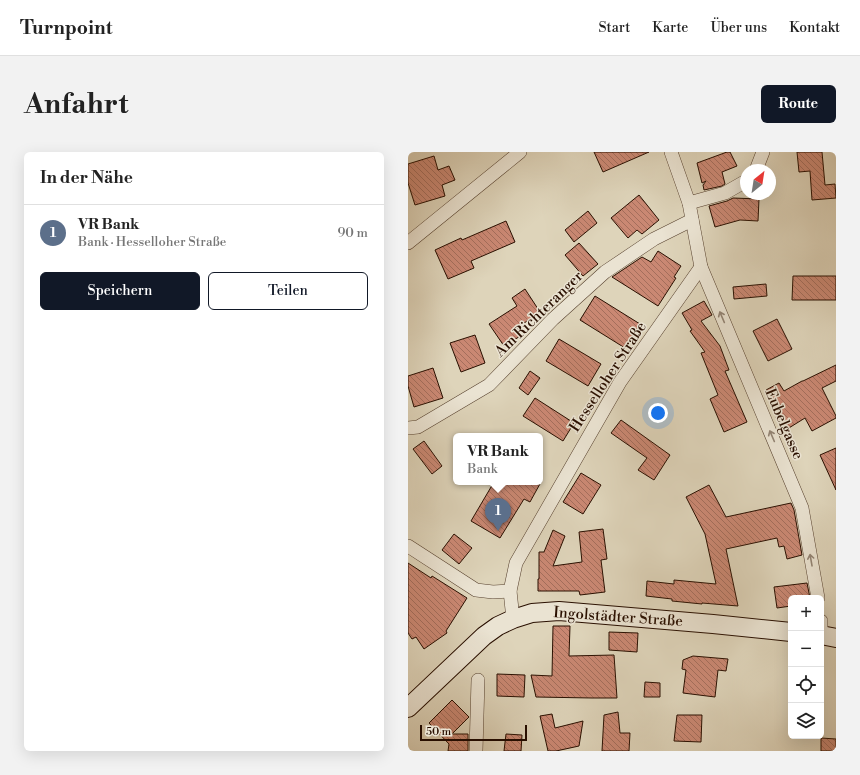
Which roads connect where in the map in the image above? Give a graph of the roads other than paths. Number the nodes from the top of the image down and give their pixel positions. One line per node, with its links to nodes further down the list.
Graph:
1 (520, 152): 8 (street)
2 (670, 152): 6 (street)
3 (763, 152): 4 (street)
4 (759, 164)
5 (740, 184): 6 (street)
6 (689, 203): 7 (street)
7 (692, 220): 9 (street); 10 (street, Am Richteranger)
8 (408, 243)
9 (701, 267): 12 (street, Hesselloher Straße); 13 (street, Eubelgasse, one-way to 9)
10 (408, 428)
11 (408, 546): 12 (street)
12 (510, 591): 14 (street, Hesselloher Straße)
13 (817, 595)
14 (513, 619): 15 (main road, Ingolstädter Straße); 19 (main road, Ingolstädter Straße)
15 (788, 632)
16 (824, 636): 17 (main road)
17 (836, 638)
18 (478, 680): 20 (street)
19 (408, 708)
20 (476, 751)

